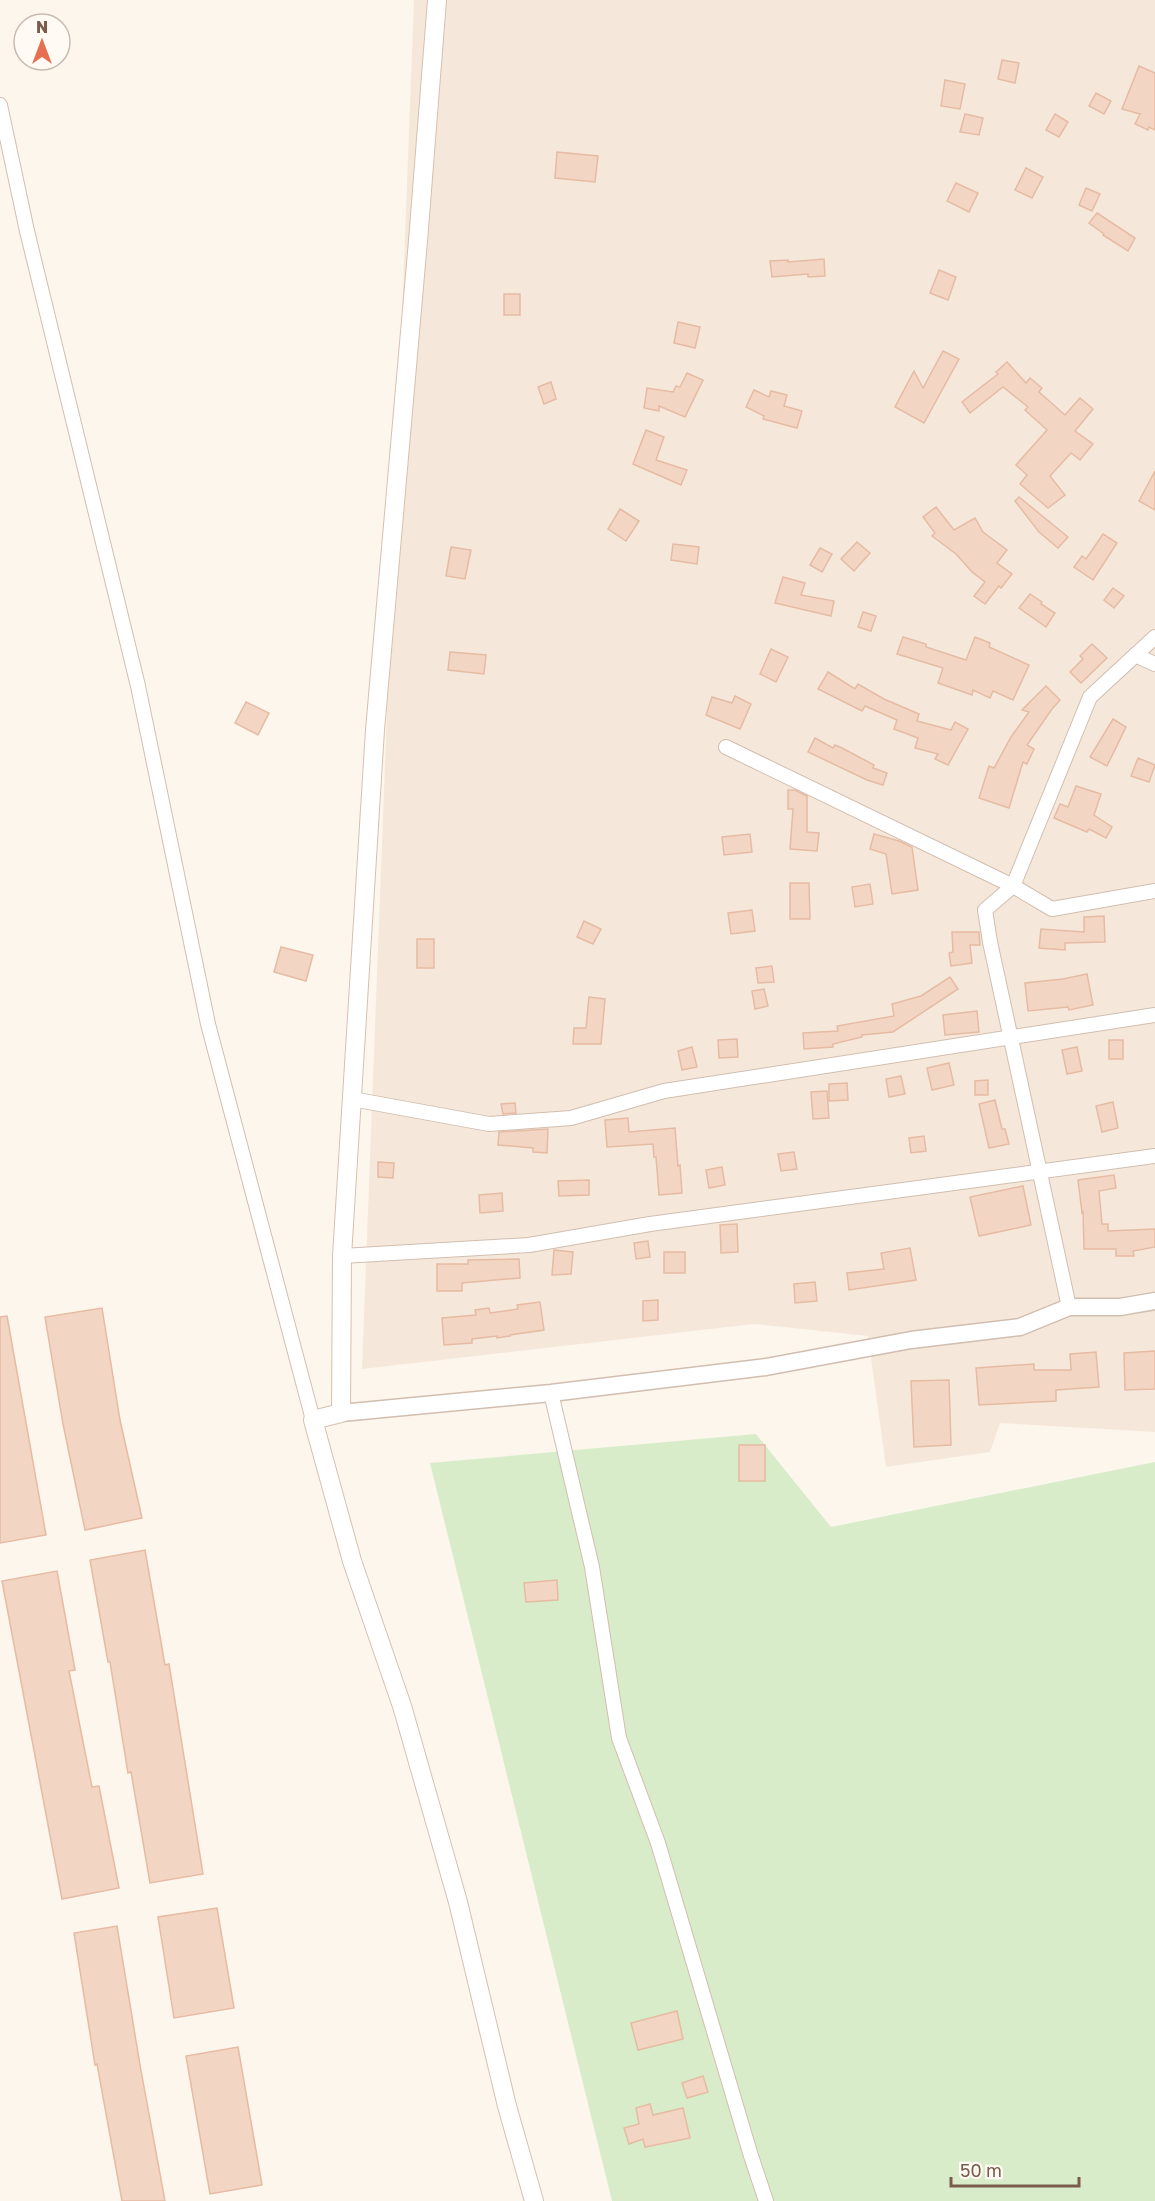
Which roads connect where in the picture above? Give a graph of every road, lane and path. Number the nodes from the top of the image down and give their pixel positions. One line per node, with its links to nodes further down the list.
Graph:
1 (437, 0): 11 (main road)
2 (0, 105): 19 (street)
3 (1155, 637): 4 (street)
4 (1136, 655): 5 (street); 7 (street)
5 (1155, 664)
6 (726, 747): 7 (street)
7 (1013, 886): 8 (street); 10 (street)
8 (1155, 891)
9 (1155, 1015): 10 (street)
10 (1010, 1038): 11 (street); 13 (street)
11 (352, 1099): 14 (main road)
12 (1155, 1156): 13 (street)
13 (1040, 1172): 14 (street); 16 (street)
14 (342, 1256): 18 (main road)
15 (1155, 1301): 16 (street)
16 (1069, 1306): 17 (street)
17 (551, 1393): 18 (street); 21 (street)
18 (341, 1413): 19 (main road)
19 (313, 1420): 20 (main road)
20 (534, 2201)
21 (766, 2201)

